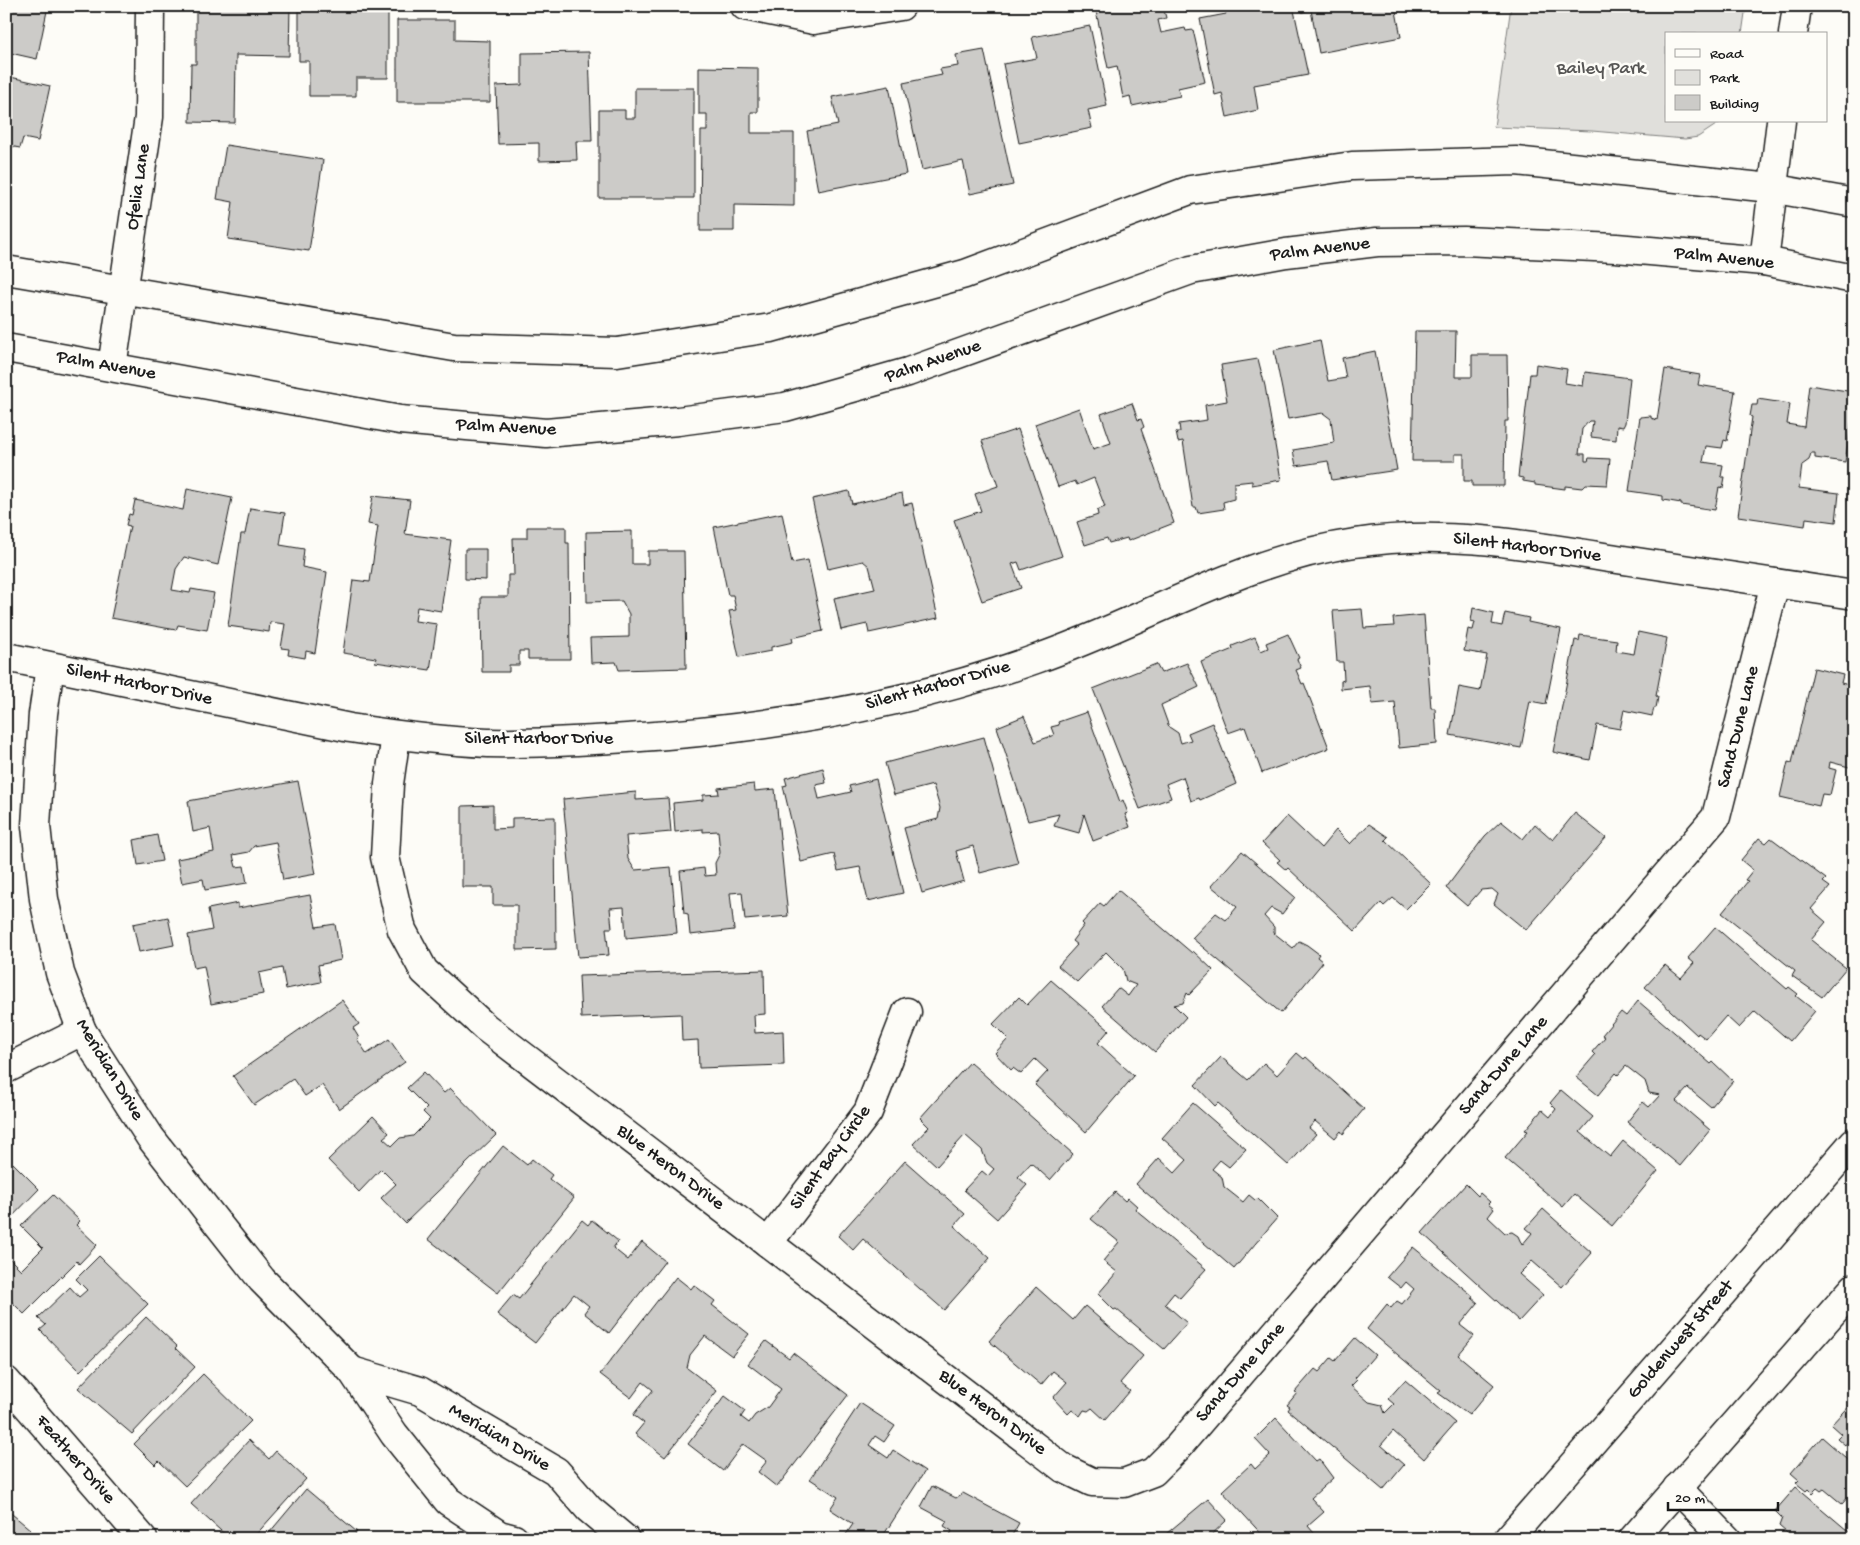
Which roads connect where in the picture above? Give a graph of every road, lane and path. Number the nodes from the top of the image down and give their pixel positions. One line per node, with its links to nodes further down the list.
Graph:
1 (150, 6): 12 (street, Ofelia Lane)
2 (745, 6): 3 (street)
3 (901, 6)
4 (1797, 6): 5 (street)
5 (1793, 32)
6 (1781, 122): 7 (street)
7 (1771, 188): 8 (street); 9 (street); 12 (street)
8 (1854, 202)
9 (1764, 261): 11 (street, Palm Avenue); 14 (street, Palm Avenue)
10 (6, 270): 12 (street)
11 (1854, 279)
12 (123, 290): 14 (street, Ofelia Lane)
13 (6, 348): 14 (street, Palm Avenue)
14 (112, 367)
15 (1775, 583): 16 (street, Silent Harbor Drive); 19 (street, Silent Harbor Drive); 28 (street, Sand Dune Lane)
16 (1854, 595)
17 (6, 657): 18 (street, Silent Harbor Drive)
18 (50, 667): 19 (street, Silent Harbor Drive); 21 (street, Meridian Drive)
19 (396, 735): 24 (street, Blue Heron Drive)
20 (907, 1012): 24 (street, Silent Bay Circle)
21 (82, 1031): 22 (street); 26 (street, Meridian Drive)
22 (6, 1069)
23 (1854, 1142): 33 (street, Goldenwest Street)
24 (768, 1243): 28 (street, Blue Heron Drive)
25 (1854, 1288): 29 (street)
26 (352, 1370): 31 (street, Meridian Drive); 32 (street, Meridian Drive)
27 (6, 1381): 30 (street, Feather Drive)
28 (1124, 1483)
29 (1677, 1488): 34 (street); 35 (street)
30 (143, 1539)
31 (514, 1539)
32 (625, 1539)
33 (1508, 1539)
34 (1633, 1539)
35 (1727, 1539)

